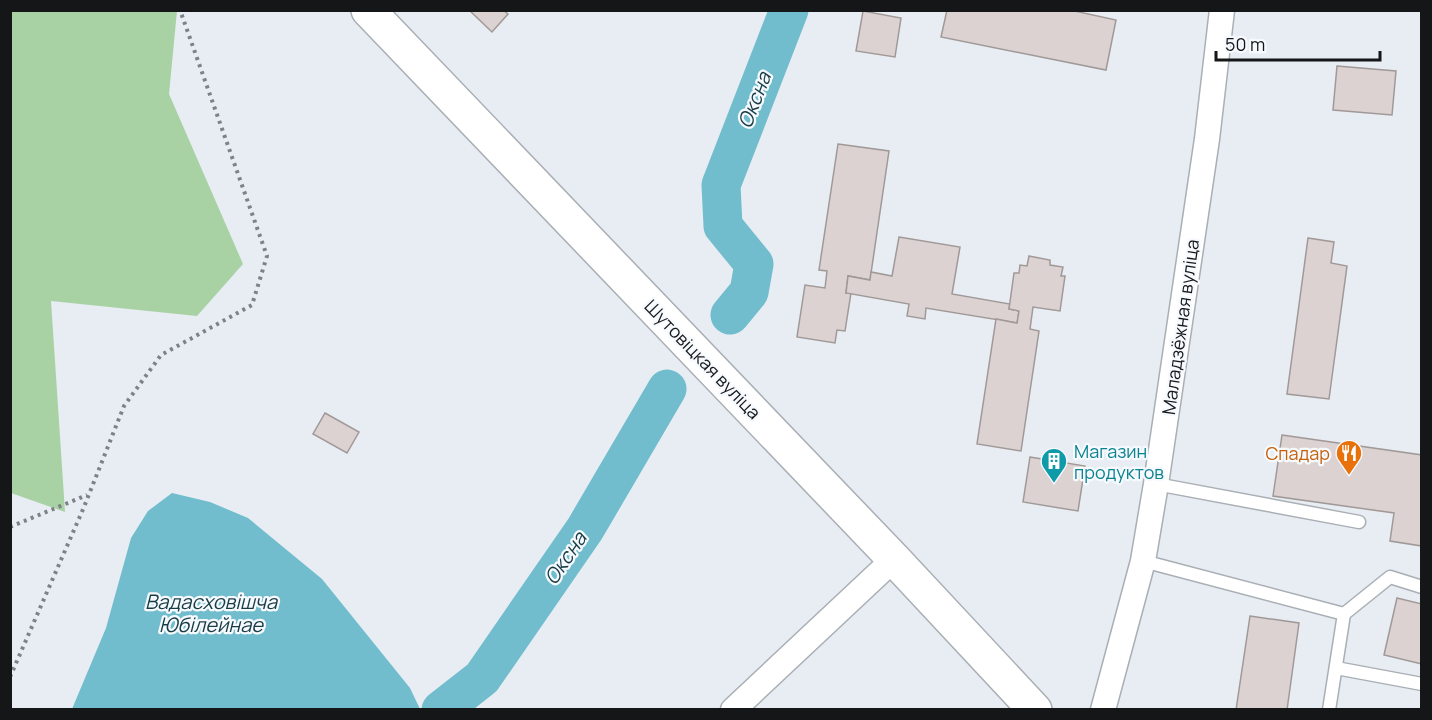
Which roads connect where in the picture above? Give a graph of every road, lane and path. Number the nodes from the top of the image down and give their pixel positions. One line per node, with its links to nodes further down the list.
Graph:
1 (180, 10): 5 (path)
2 (368, 10): 8 (main road, Шутовіцкая вуліца)
3 (1222, 10): 4 (street, Маладзёжная вуліца)
4 (1156, 484): 6 (lane); 9 (street, Маладзёжная вуліца)
5 (88, 494): 7 (path); 13 (path)
6 (1359, 522)
7 (10, 527)
8 (894, 559): 15 (street); 16 (main road, Шутовіцкая вуліца)
9 (1143, 561): 11 (lane); 17 (street, Маладзёжная вуліца)
10 (1422, 587): 11 (lane)
11 (1344, 614): 12 (lane)
12 (1336, 668): 14 (lane); 18 (lane)
13 (10, 677)
14 (1422, 684)
15 (733, 710)
16 (1035, 710)
17 (1103, 710)
18 (1329, 710)

